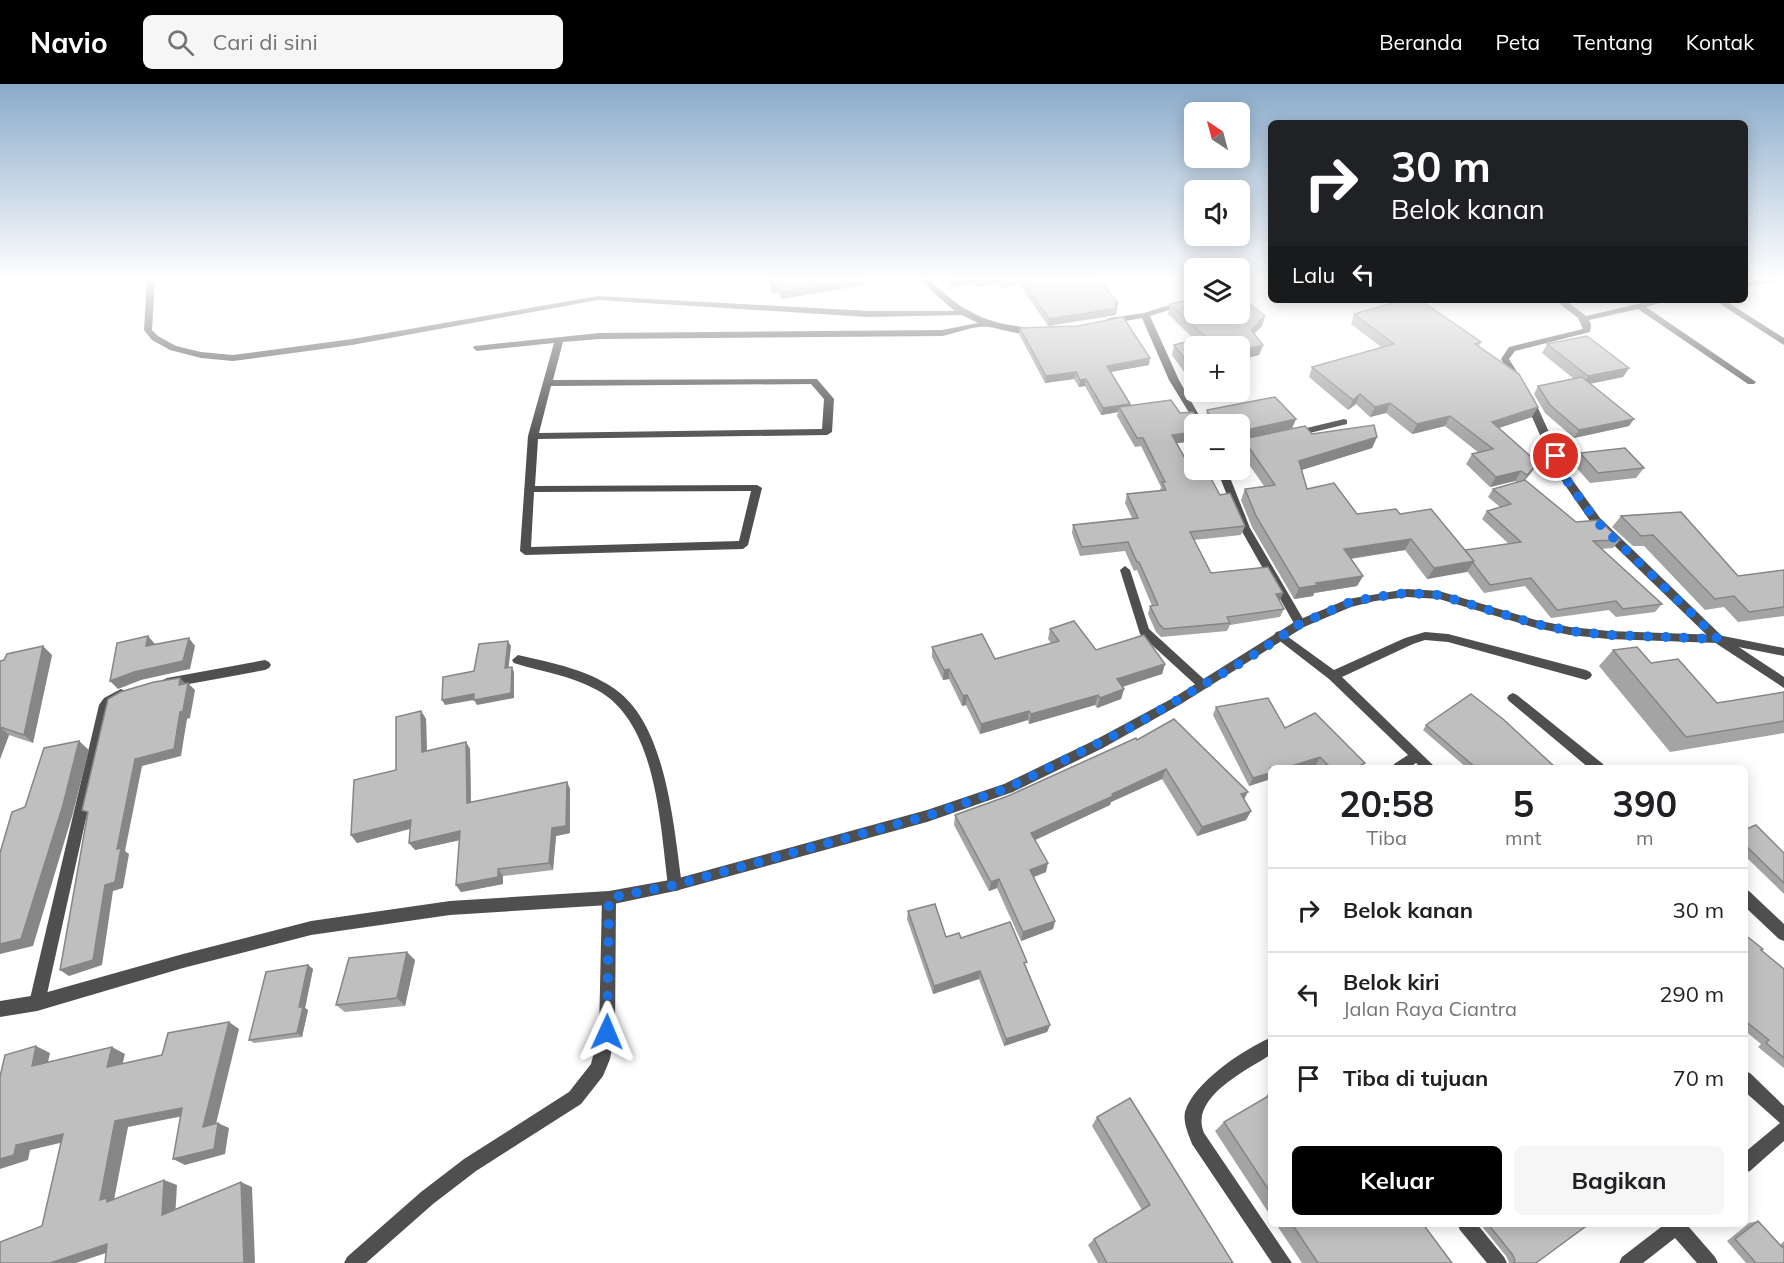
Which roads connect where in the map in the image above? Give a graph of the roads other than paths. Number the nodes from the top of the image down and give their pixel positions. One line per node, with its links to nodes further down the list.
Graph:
1 (152, 334): 2 (street)
2 (397, 334)
3 (825, 334): 7 (street)
4 (1153, 334): 11 (street)
5 (1569, 334): 20 (street)
6 (1680, 334): 9 (street)
7 (559, 340): 8 (street); 10 (street)
8 (477, 348)
9 (1751, 382)
10 (548, 383): 13 (street); 13 (street)
11 (1194, 414)
12 (1344, 422): 14 (street)
13 (533, 436): 16 (street)
14 (1282, 437)
15 (1226, 480): 18 (street)
16 (529, 489): 16 (street)
17 (1125, 570): 27 (street)
18 (1300, 624): 19 (street); 20 (street)
19 (1280, 635): 25 (street); 27 (street)
20 (1718, 639): 21 (street); 26 (street)
21 (1784, 652)
22 (518, 660): 35 (street)
23 (265, 665): 28 (street)
24 (1586, 675): 25 (street)
25 (1333, 676): 31 (street)
26 (1784, 683)
27 (1203, 685): 35 (street)
28 (153, 686)
29 (133, 691): 39 (street)
30 (1513, 698): 34 (street)
31 (1417, 756): 32 (street); 33 (street)
32 (1404, 765)
33 (1427, 765)
34 (1595, 765)
35 (675, 885): 36 (street)
36 (609, 898): 39 (street); 49 (street)
37 (1748, 901): 38 (street)
38 (1784, 934)
39 (37, 1003): 40 (street)
40 (0, 1009)
41 (1268, 1047): 50 (street)
42 (1748, 1083): 43 (street)
43 (1784, 1117)
44 (1784, 1130): 45 (street)
45 (1748, 1162)
46 (1468, 1227): 51 (street)
47 (1674, 1227): 52 (street)
48 (1679, 1227): 53 (street)
49 (353, 1263)
50 (1283, 1263)
51 (1498, 1263)
52 (1628, 1263)
53 (1709, 1263)

